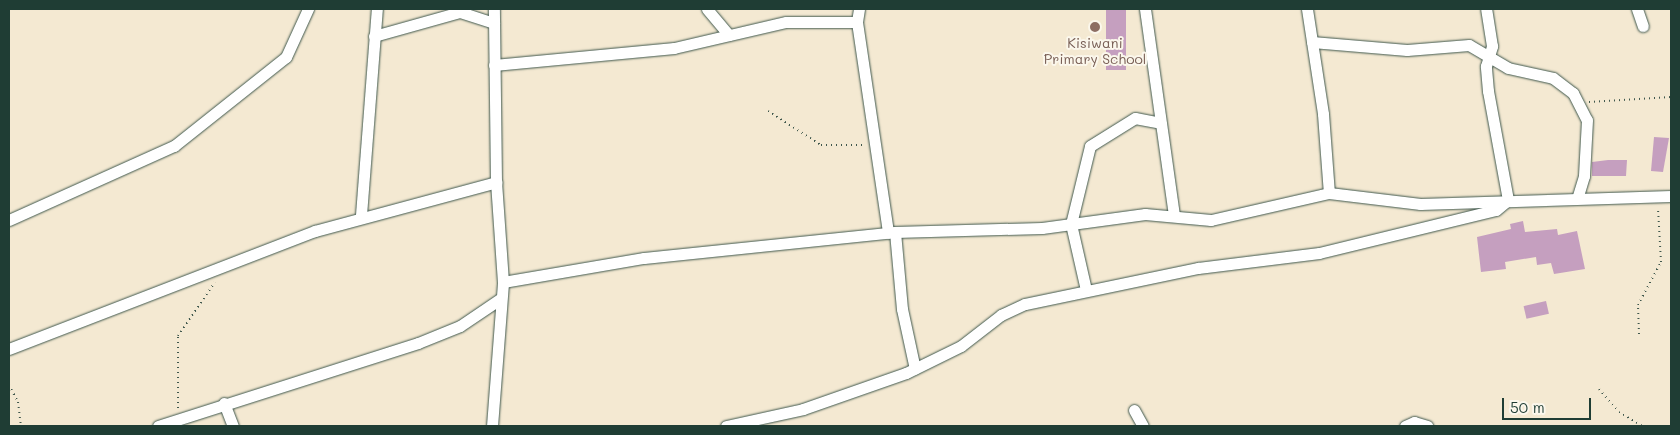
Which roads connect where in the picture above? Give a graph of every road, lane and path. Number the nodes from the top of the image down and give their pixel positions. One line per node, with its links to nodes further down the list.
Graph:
1 (308, 9): 31 (street)
2 (377, 9): 14 (street)
3 (494, 9): 11 (street)
4 (707, 9): 13 (street)
5 (859, 9): 10 (street)
6 (1145, 9): 21 (street)
7 (1307, 9): 15 (street)
8 (1486, 9): 16 (street)
9 (1637, 9): 12 (street)
10 (857, 22): 13 (street); 22 (street)
11 (494, 23): 14 (street); 17 (street)
12 (1643, 26)
13 (729, 35): 17 (street)
14 (374, 36): 29 (street)
15 (1312, 42): 16 (street); 24 (street)
16 (1490, 58): 19 (street); 28 (street)
17 (494, 65): 23 (street)
18 (1671, 97): 19 (path)
19 (1579, 103): 25 (street)
20 (768, 111): 22 (path)
21 (1160, 123): 30 (street); 32 (street)
22 (875, 142): 33 (street)
23 (496, 182): 29 (street); 35 (street)
24 (1329, 193): 28 (street); 30 (street)
25 (1578, 196): 26 (street); 28 (street)
26 (1656, 196): 27 (street); 38 (path)
27 (1671, 196)
28 (1508, 200): 36 (street)
29 (361, 215): 34 (street)
30 (1174, 216): 32 (street)
31 (9, 220)
32 (1071, 224): 33 (street); 36 (street)
33 (892, 232): 35 (street); 40 (street)
34 (225, 267): 39 (street); 45 (path)
35 (503, 282): 37 (street)
36 (1086, 290): 40 (street)
37 (500, 299): 43 (street); 49 (street)
38 (1638, 334)
39 (9, 349)
40 (915, 369): 50 (street)
41 (9, 385): 46 (path)
42 (1599, 389): 54 (path)
43 (224, 403): 45 (street); 48 (street)
44 (1134, 410): 51 (street)
45 (178, 419): 47 (street)
46 (21, 426)
47 (158, 426)
48 (234, 426)
49 (492, 426)
50 (726, 426)
51 (1143, 426)
52 (1404, 426): 53 (street)
53 (1427, 426)
54 (1642, 426)

